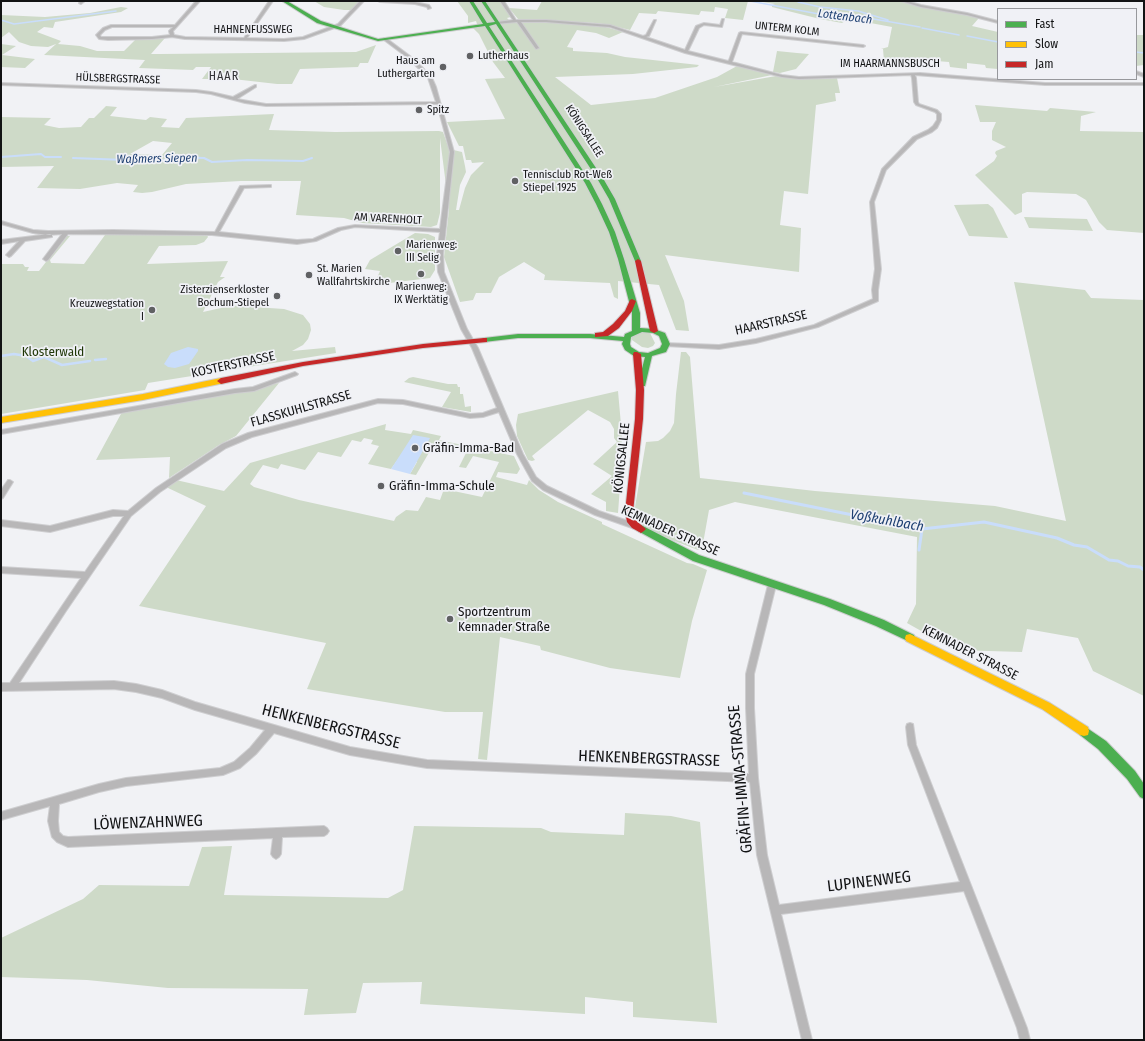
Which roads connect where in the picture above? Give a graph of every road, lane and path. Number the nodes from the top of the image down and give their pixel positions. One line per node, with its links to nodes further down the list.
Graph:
1 (198, 1): 17 (street)
2 (271, 1): 21 (street)
3 (284, 1): 18 (main road)
4 (362, 1): 18 (street, HAHNENFUSSWEG)
5 (380, 1): 10 (street)
6 (471, 1): 16 (main road, KÖNIGSALLEE)
7 (483, 1): 14 (main road, KÖNIGSALLEE)
8 (502, 1): 12 (street)
9 (903, 1): 15 (street)
10 (429, 8)
11 (723, 20): 25 (street)
12 (516, 21): 14 (street, IM HAARMANNSBUSCH); 20 (street, IM HAARMANNSBUSCH); 24 (street)
13 (656, 21): 20 (street)
14 (497, 22): 16 (main road, IM HAARMANNSBUSCH); 45 (main road, KÖNIGSALLEE)
15 (997, 22)
16 (486, 24): 22 (main road, IM HAARMANNSBUSCH); 43 (main road, KÖNIGSALLEE)
17 (176, 26): 19 (street); 19 (street, HAHNENFUSSWEG)
18 (333, 28): 21 (street, HAHNENFUSSWEG); 22 (main road)
19 (172, 36): 21 (street, HAHNENFUSSWEG)
20 (643, 37): 25 (street, IM HAARMANNSBUSCH)
21 (245, 39)
22 (385, 39): 32 (street, KEMNADER STRASSE)
23 (863, 46): 26 (street, UNTERM KOLM)
24 (537, 48)
25 (686, 52): 26 (street, IM HAARMANNSBUSCH)
26 (729, 62): 27 (street, IM HAARMANNSBUSCH)
27 (912, 74): 29 (street, IM HAARMANNSBUSCH); 50 (street, HAARSTRASSE)
28 (1, 84): 31 (street, HÜLSBERGSTRASSE)
29 (1144, 84)
30 (255, 86): 31 (street)
31 (233, 100): 32 (street, HÜLSBERGSTRASSE)
32 (438, 103): 35 (street, KEMNADER STRASSE)
33 (269, 186): 38 (street)
34 (1, 222): 37 (street, AM VARENHOLT)
35 (442, 232): 38 (street, AM VARENHOLT); 48 (street, KEMNADER STRASSE)
36 (66, 233): 37 (street, AM VARENHOLT); 38 (street, AM VARENHOLT); 42 (street)
37 (57, 234): 39 (street, AM VARENHOLT)
38 (216, 234)
39 (23, 240): 40 (street, AM VARENHOLT); 41 (street)
40 (1, 242)
41 (9, 255)
42 (46, 259)
43 (632, 301): 44 (main road, KÖNIGSALLEE); 47 (main road)
44 (636, 331): 45 (main road); 49 (main road)
45 (654, 331): 50 (main road, KÖNIGSALLEE)
46 (556, 336): 47 (main road); 48 (main road); 49 (main road)
47 (590, 336): 49 (main road)
48 (471, 340): 55 (street, KEMNADER STRASSE); 56 (main road, KOSTERSTRASSE)
49 (626, 342): 51 (main road)
50 (666, 344): 52 (main road)
51 (637, 354): 52 (main road); 54 (main road, KÖNIGSALLEE)
52 (649, 355): 54 (main road, KÖNIGSALLEE)
53 (295, 374): 57 (street, KOSTERSTRASSE)
54 (640, 390): 62 (main road, KÖNIGSALLEE)
55 (501, 410): 60 (street, FLASSKUHLSTRASSE); 62 (street, KEMNADER STRASSE)
56 (1, 420)
57 (1, 432)
58 (10, 482): 59 (street)
59 (1, 496)
60 (129, 514): 61 (street); 64 (street, FLASSKUHLSTRASSE)
61 (1, 523)
62 (635, 526): 65 (main road, KEMNADER STRASSE)
63 (1, 570): 64 (street)
64 (86, 575): 66 (street, FLASSKUHLSTRASSE)
65 (772, 585): 70 (street, GRÄFIN-IMMA-STRASSE); 71 (main road, KEMNADER STRASSE)
66 (13, 686): 67 (street, HENKENBERGSTRASSE); 69 (street, HENKENBERGSTRASSE)
67 (1, 687)
68 (910, 727): 77 (street)
69 (272, 729): 70 (street, HENKENBERGSTRASSE); 72 (street)
70 (754, 778): 78 (street, GRÄFIN-IMMA-STRASSE)
71 (1144, 793)
72 (55, 801): 73 (street); 75 (street, LÖWENZAHNWEG)
73 (1, 816)
74 (324, 831): 75 (street, LÖWENZAHNWEG)
75 (278, 833): 76 (street)
76 (276, 854)
77 (966, 886): 78 (street, LUPINENWEG); 80 (street)
78 (776, 910): 79 (street, GRÄFIN-IMMA-STRASSE)
79 (807, 1040)
80 (1025, 1040)

